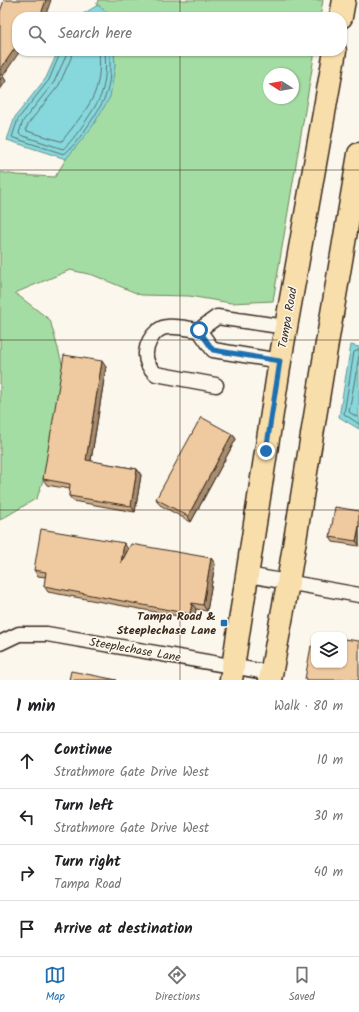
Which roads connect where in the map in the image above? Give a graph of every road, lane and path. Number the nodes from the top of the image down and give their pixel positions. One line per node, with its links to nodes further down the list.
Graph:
1 (344, 0): 2 (main road)
2 (342, 12)
3 (334, 56): 5 (main road, Tampa Road)
4 (359, 154): 10 (main road)
5 (286, 327): 6 (street); 7 (main road, Tampa Road)
6 (199, 330): 7 (street); 8 (street)
7 (280, 361): 9 (main road, Tampa Road)
8 (216, 385)
9 (248, 575): 10 (street); 13 (main road, Tampa Road)
10 (288, 583): 11 (street); 14 (main road)
11 (359, 595)
12 (0, 643): 13 (street, Steeplechase Lane)
13 (232, 673): 14 (street, Steeplechase Lane)
14 (271, 676)

